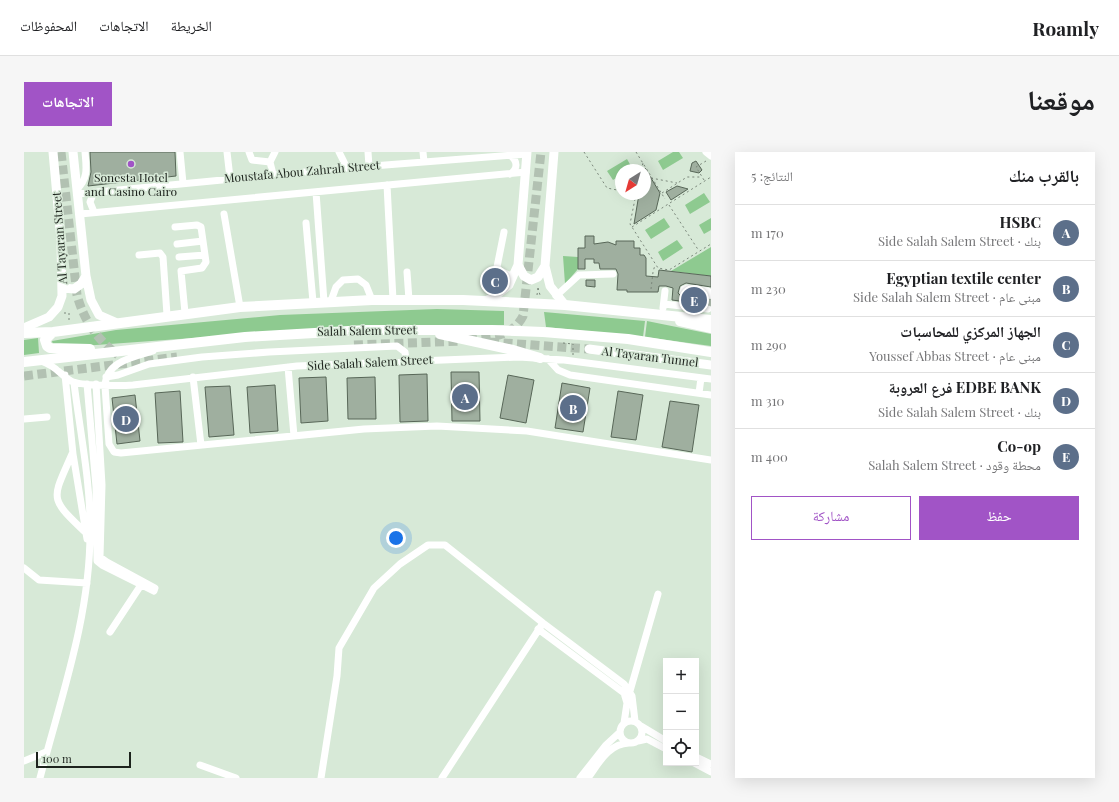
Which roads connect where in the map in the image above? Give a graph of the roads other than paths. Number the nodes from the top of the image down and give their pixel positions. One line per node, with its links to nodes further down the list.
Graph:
1 (52, 152): 47 (main road, Al Tayaran Street)
2 (73, 152): 26 (main road, Al Tayaran Street)
3 (84, 152): 26 (street)
4 (180, 152): 24 (street)
5 (227, 152): 23 (street)
6 (249, 152): 16 (street)
7 (275, 152): 16 (street)
8 (339, 152): 19 (street)
9 (368, 152): 18 (street)
10 (423, 152): 17 (street)
11 (554, 152): 42 (main road)
12 (706, 152): 15 (street)
13 (527, 153): 14 (street, Moustafa Abou Zahrah Street); 20 (main road)
14 (510, 156): 17 (street, Moustafa Abou Zahrah Street); 22 (street)
15 (708, 158)
16 (270, 162): 21 (street)
17 (424, 162): 18 (street, Moustafa Abou Zahrah Street)
18 (369, 166): 19 (street, Moustafa Abou Zahrah Street)
19 (347, 168): 21 (street, Moustafa Abou Zahrah Street)
20 (526, 172): 22 (street, Moustafa Abou Zahrah Street); 41 (main road)
21 (274, 174): 23 (street, Moustafa Abou Zahrah Street)
22 (510, 174): 25 (street, Moustafa Abou Zahrah Street)
23 (230, 178): 24 (street, Moustafa Abou Zahrah Street)
24 (182, 183): 27 (street, Moustafa Abou Zahrah Street)
25 (385, 185): 28 (street, Moustafa Abou Zahrah Street); 35 (street); 53 (street)
26 (77, 191): 27 (street, Moustafa Abou Zahrah Street); 30 (main road, Al Tayaran Street)
27 (94, 192): 29 (street)
28 (316, 192): 29 (street, Moustafa Abou Zahrah Street); 57 (street)
29 (94, 212): 30 (street, Moustafa Abou Zahrah Street)
30 (80, 214): 45 (main road, Al Tayaran Street)
31 (224, 214): 59 (street)
32 (306, 224): 56 (street)
33 (175, 226): 36 (street)
34 (504, 232): 46 (street)
35 (385, 233)
36 (203, 241): 37 (street); 38 (street)
37 (177, 244)
38 (205, 255): 40 (street); 61 (street)
39 (139, 256): 62 (street)
40 (179, 257)
41 (518, 265): 42 (main road); 46 (main road)
42 (545, 266): 51 (main road)
43 (407, 272): 54 (street)
44 (613, 274): 51 (street)
45 (86, 276): 47 (main road); 64 (main road, Al Tayaran Street)
46 (513, 277): 55 (main road)
47 (63, 288): 65 (main road, Al Tayaran Street)
48 (666, 291): 60 (street)
49 (683, 292): 50 (street)
50 (710, 295)
51 (556, 296): 58 (main road)
52 (372, 300): 53 (highway); 57 (highway); 57 (street)
53 (393, 300): 54 (highway)
54 (409, 300): 55 (highway)
55 (486, 300): 58 (highway)
56 (313, 302): 57 (highway); 59 (highway)
57 (328, 302)
58 (565, 305): 60 (highway)
59 (240, 307): 61 (highway)
60 (666, 311): 63 (street); 63 (highway)
61 (185, 313): 62 (highway)
62 (167, 316): 64 (highway)
63 (709, 316)
64 (115, 322): 67 (highway)
65 (24, 328)
66 (423, 330): 69 (highway, Salah Salem Street); 72 (highway, Salah Salem Street); 73 (highway)
67 (53, 332): 68 (highway); 71 (highway)
68 (24, 333)
69 (166, 346): 71 (highway, Salah Salem Street); 80 (street)
70 (589, 349): 77 (main road, Al Tayaran Tunnel)
71 (101, 352): 74 (highway, Salah Salem Street)
72 (711, 352)
73 (544, 358): 75 (street, Side Salah Salem Street); 82 (street, Side Salah Salem Street); 88 (street)
74 (37, 360): 76 (highway, Salah Salem Street); 79 (street, Side Salah Salem Street)
75 (406, 360): 78 (street, Side Salah Salem Street); 80 (street)
76 (24, 362)
77 (711, 365)
78 (288, 366): 81 (street, Side Salah Salem Street); 92 (street)
79 (65, 375): 84 (street, Side Salah Salem Street); 94 (street)
80 (106, 377): 87 (street)
81 (193, 377): 87 (street, Side Salah Salem Street); 93 (street)
82 (701, 378): 83 (street, Side Salah Salem Street); 88 (street)
83 (711, 379)
84 (74, 382): 85 (street, Side Salah Salem Street); 97 (street)
85 (87, 384): 86 (street, Side Salah Salem Street); 100 (street)
86 (96, 384): 87 (street, Side Salah Salem Street); 100 (street)
87 (105, 386): 93 (street)
88 (699, 393): 89 (street)
89 (711, 395)
90 (47, 417): 91 (street)
91 (24, 419)
92 (294, 436): 93 (street); 95 (street)
93 (200, 445)
94 (72, 454): 96 (street); 96 (street)
95 (711, 460)
96 (86, 533): 97 (street)
97 (89, 549): 99 (street)
98 (24, 568): 99 (street)
99 (87, 583): 113 (street)
100 (141, 585): 104 (street)
101 (658, 594): 105 (street)
102 (543, 622): 103 (street); 105 (street); 122 (street)
103 (538, 629): 106 (street); 123 (street)
104 (110, 632)
105 (630, 691): 107 (street)
106 (624, 723): 107 (street); 108 (street)
107 (638, 723): 109 (street); 110 (street)
108 (620, 732): 111 (street); 124 (street)
109 (663, 739)
110 (638, 741): 111 (street); 112 (street)
111 (629, 743): 125 (street)
112 (663, 747)
113 (46, 752): 115 (street); 120 (street)
114 (699, 758): 116 (street)
115 (24, 761)
116 (711, 764)
117 (200, 765): 121 (street)
118 (699, 766): 119 (street)
119 (711, 772)
120 (40, 778)
121 (236, 778)
122 (321, 778)
123 (442, 778)
124 (580, 778)
125 (588, 778)

